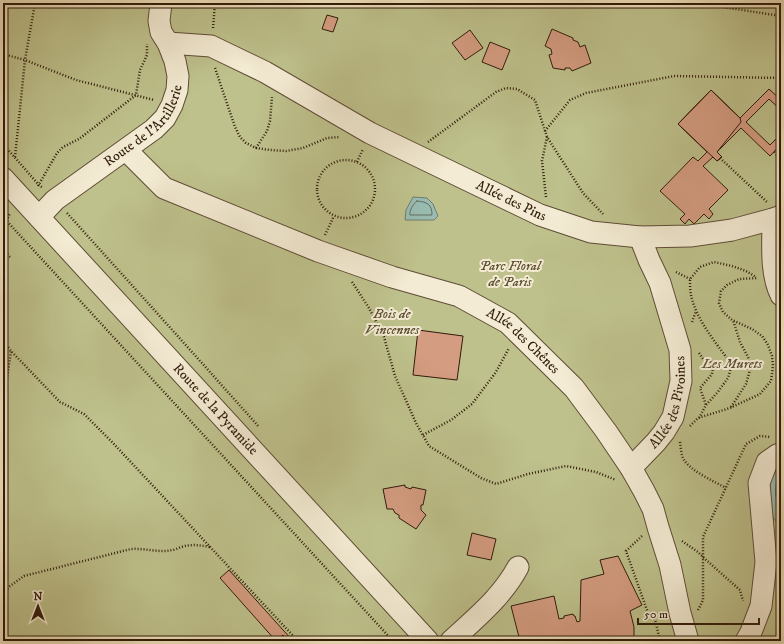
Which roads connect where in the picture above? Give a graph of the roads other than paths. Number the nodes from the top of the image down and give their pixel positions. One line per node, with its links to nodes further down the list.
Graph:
1 (161, 3): 2 (street, Route de l'Artillerie)
2 (168, 43): 3 (street, Route de l'Artillerie); 7 (street, Allée des Pins)
3 (126, 150): 6 (street, Route de l'Artillerie); 10 (street, Allée des Chênes)
4 (3, 178): 6 (street, Route de la Pyramide)
5 (775, 214): 7 (street, Allée des Pins); 8 (street)
6 (39, 217): 12 (street, Route de la Pyramide)
7 (640, 237): 10 (street, Allée des Pivoines)
8 (779, 291)
9 (777, 446): 15 (street)
10 (624, 474): 14 (street, Allée des Chênes)
11 (518, 567): 13 (street)
12 (428, 641)
13 (452, 641)
14 (688, 641)
15 (746, 641)

